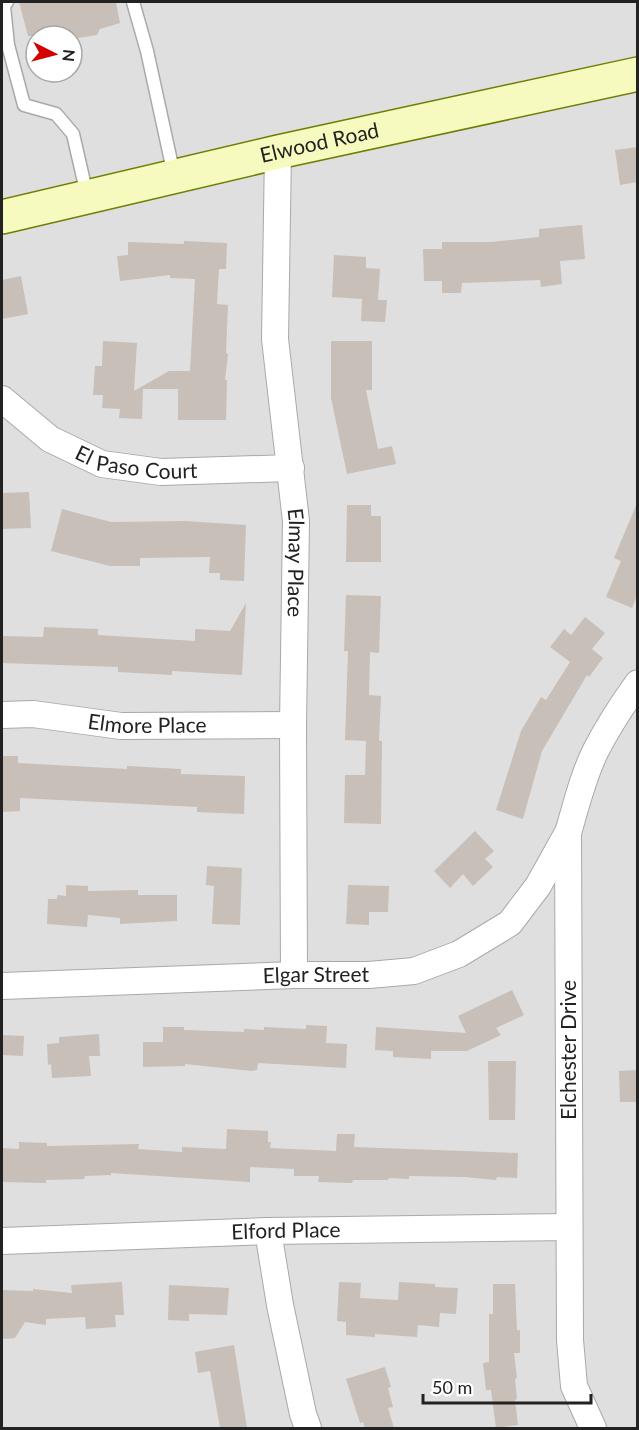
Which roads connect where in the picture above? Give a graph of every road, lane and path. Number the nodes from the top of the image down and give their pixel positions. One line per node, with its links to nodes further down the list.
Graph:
1 (7, 2): 6 (lane)
2 (133, 2): 5 (lane)
3 (638, 74): 4 (main road, Elwood Road)
4 (278, 152): 5 (main road, Elwood Road); 9 (street, Elmay Place)
5 (174, 176): 6 (main road, Elwood Road)
6 (87, 197): 7 (main road, Elwood Road)
7 (2, 217)
8 (2, 399): 9 (street, El Paso Court)
9 (291, 468): 12 (street, Elmay Place)
10 (638, 683): 13 (street, Elchester Drive)
11 (2, 716): 12 (street, Elmore Place)
12 (292, 725): 14 (street, Elmay Place)
13 (568, 833): 14 (street, Elgar Street); 16 (street, Elchester Drive)
14 (294, 975): 15 (street, Elgar Street)
15 (2, 986)
16 (569, 1227): 17 (street, Elford Place); 20 (street, Elchester Drive)
17 (268, 1231): 18 (street, Elford Place); 19 (street)
18 (2, 1241)
19 (308, 1428)
20 (592, 1428)

